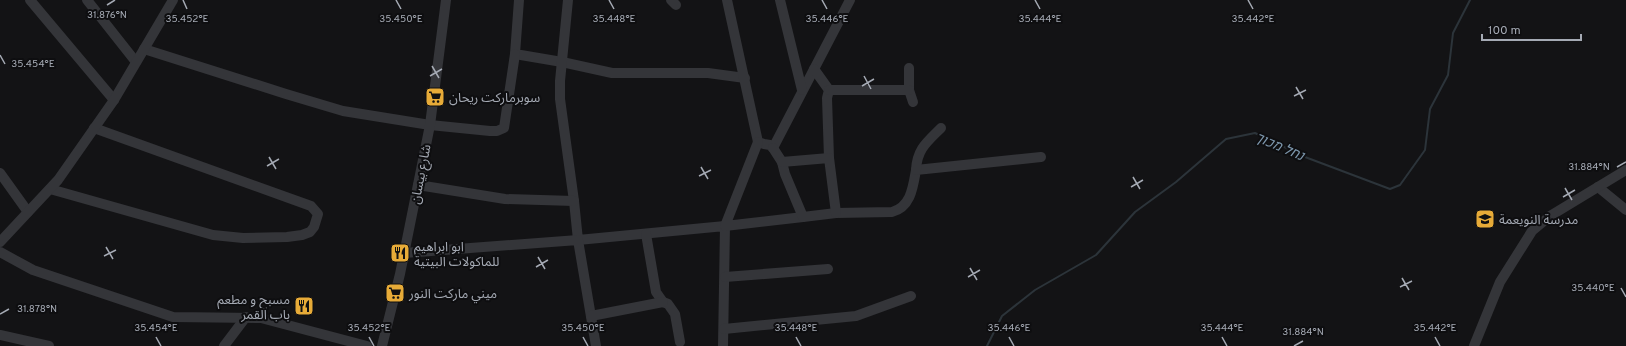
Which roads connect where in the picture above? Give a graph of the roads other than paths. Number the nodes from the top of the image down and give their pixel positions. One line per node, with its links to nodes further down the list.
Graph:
1 (30, 0): 20 (street)
2 (87, 0): 12 (street)
3 (173, 0): 10 (street)
4 (446, 0): 22 (street, شارع بيسان)
5 (519, 0): 11 (street)
6 (568, 0): 13 (street)
7 (727, 0): 16 (street)
8 (780, 0): 17 (street)
9 (850, 0): 15 (street)
10 (144, 49): 12 (street); 22 (street)
11 (514, 54): 13 (street); 22 (street)
12 (136, 62): 20 (street)
13 (562, 62): 16 (street); 36 (street)
14 (909, 68): 19 (street)
15 (814, 69): 17 (street); 18 (street)
16 (745, 78): 25 (street)
17 (802, 90): 26 (street)
18 (829, 90): 19 (street); 28 (street)
19 (909, 90): 21 (street)
20 (114, 100): 23 (street)
21 (913, 102)
22 (430, 125): 33 (street, شارع بيسان)
23 (94, 128): 35 (street); 35 (street)
24 (941, 128): 30 (street)
25 (758, 142): 26 (street); 41 (street)
26 (773, 148): 29 (street)
27 (1041, 157): 30 (street)
28 (829, 158): 29 (street); 39 (street)
29 (782, 162): 40 (street)
30 (916, 170): 39 (street)
31 (1626, 170): 34 (street)
32 (0, 173): 38 (street)
33 (418, 185): 36 (street); 46 (street, شارع بيسان)
34 (1598, 187): 37 (street); 62 (street)
35 (50, 189): 38 (street)
36 (574, 201): 43 (street)
37 (1626, 210)
38 (28, 212): 44 (street)
39 (836, 213): 40 (street)
40 (803, 217): 41 (street)
41 (725, 226): 42 (street); 48 (street)
42 (646, 234): 43 (street); 50 (street)
43 (578, 240): 46 (street); 51 (street)
44 (0, 242)
45 (0, 252): 52 (street)
46 (404, 253): 59 (street, شارع بيسان)
47 (828, 269): 48 (street)
48 (725, 277): 53 (street)
49 (911, 296): 53 (street)
50 (663, 302): 51 (street); 55 (street)
51 (591, 316): 60 (street)
52 (246, 317): 57 (street); 58 (street)
53 (724, 329): 61 (street)
54 (0, 335): 56 (street)
55 (680, 342)
56 (49, 346)
57 (224, 346)
58 (367, 346)
59 (382, 346)
60 (596, 346)
61 (723, 346)
62 (1474, 346)

